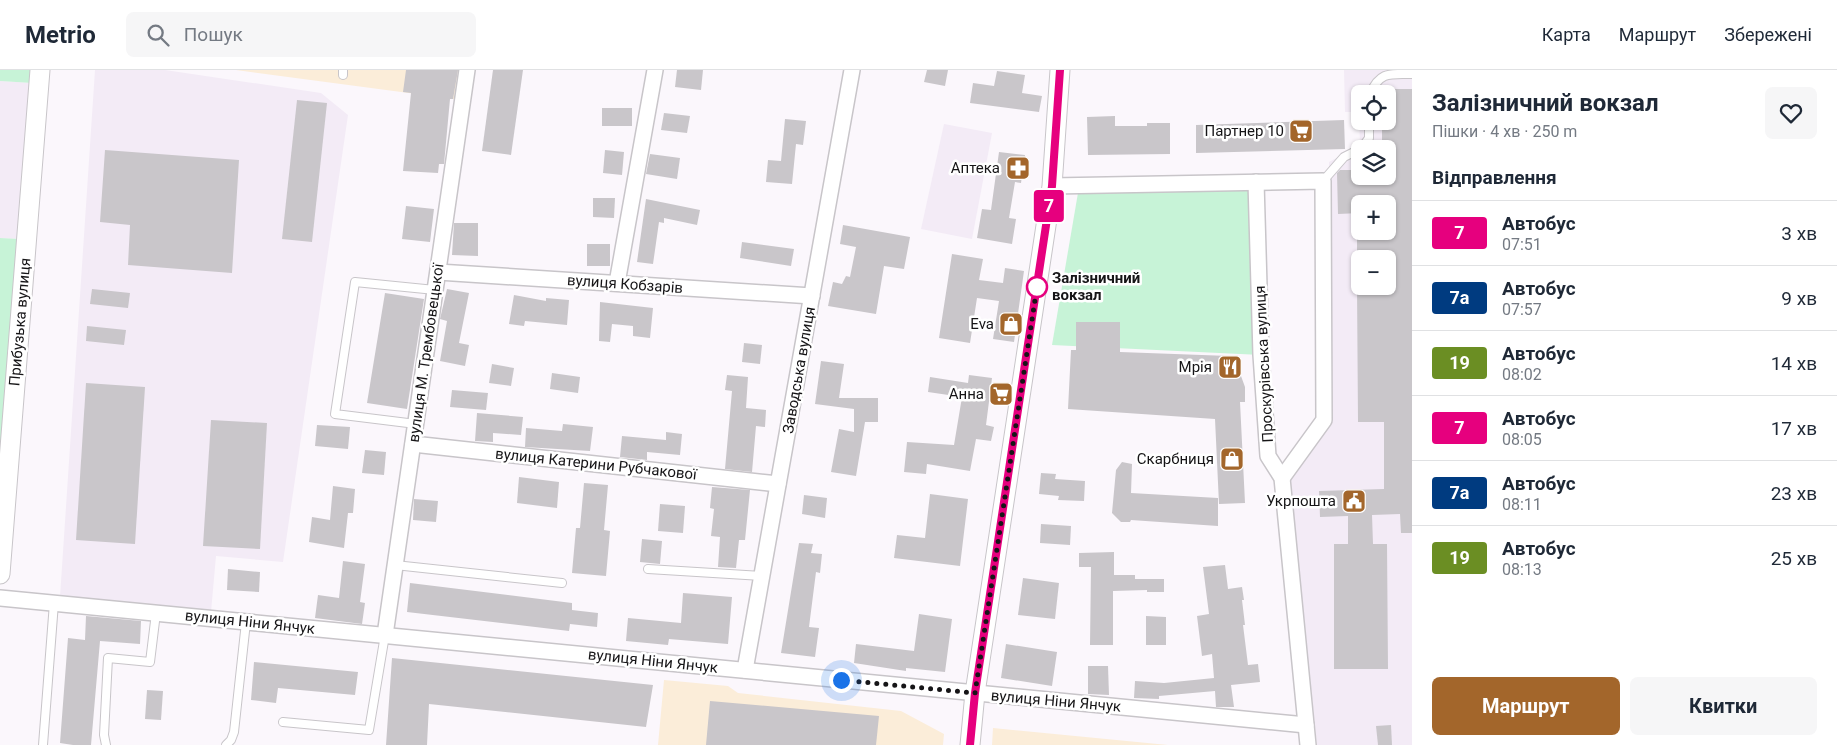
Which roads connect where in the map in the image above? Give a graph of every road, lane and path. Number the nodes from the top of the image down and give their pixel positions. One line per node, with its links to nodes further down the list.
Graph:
1 (40, 70): 22 (street, Прибузька вулиця)
2 (467, 70): 12 (street, вулиця М. Трембовецької)
3 (655, 70): 13 (street)
4 (852, 70): 15 (street, Заводська вулиця)
5 (1060, 70): 11 (street)
6 (1412, 74): 7 (lane)
7 (1375, 85)
8 (1351, 154): 9 (lane)
9 (1323, 181): 10 (street); 18 (street)
10 (1256, 182): 11 (street); 18 (street, Проскурівська вулиця)
11 (1052, 186): 31 (street)
12 (438, 272): 13 (street, вулиця Кобзарів); 14 (street, вулиця М. Трембовецької)
13 (617, 283): 15 (street, вулиця Кобзарів)
14 (435, 290): 16 (street, вулиця М. Трембовецької); 16 (lane)
15 (812, 296): 19 (street, Заводська вулиця)
16 (416, 424): 17 (street, вулиця М. Трембовецької)
17 (413, 444): 19 (street, вулиця Катерини Рубчакової); 20 (street, вулиця М. Трембовецької)
18 (1282, 478): 33 (street, Проскурівська вулиця)
19 (778, 484): 23 (street, Заводська вулиця)
20 (395, 565): 24 (lane); 29 (street, вулиця М. Трембовецької)
21 (648, 569): 23 (lane)
22 (0, 574)
23 (762, 576): 30 (street, Заводська вулиця)
24 (562, 583)
25 (0, 598): 26 (street, вулиця Ніни Янчук)
26 (54, 603): 27 (street, вулиця Ніни Янчук); 34 (lane)
27 (156, 613): 28 (street, вулиця Ніни Янчук); 35 (lane)
28 (246, 622): 29 (street, вулиця Ніни Янчук); 36 (lane)
29 (385, 635): 30 (street, вулиця Ніни Янчук); 32 (lane)
30 (745, 670): 31 (street, вулиця Ніни Янчук)
31 (975, 693): 33 (street, вулиця Ніни Янчук); 37 (street)
32 (283, 722)
33 (1306, 725): 38 (street, Проскурівська вулиця)
34 (43, 745)
35 (106, 745)
36 (226, 745)
37 (970, 745)
38 (1308, 745)

